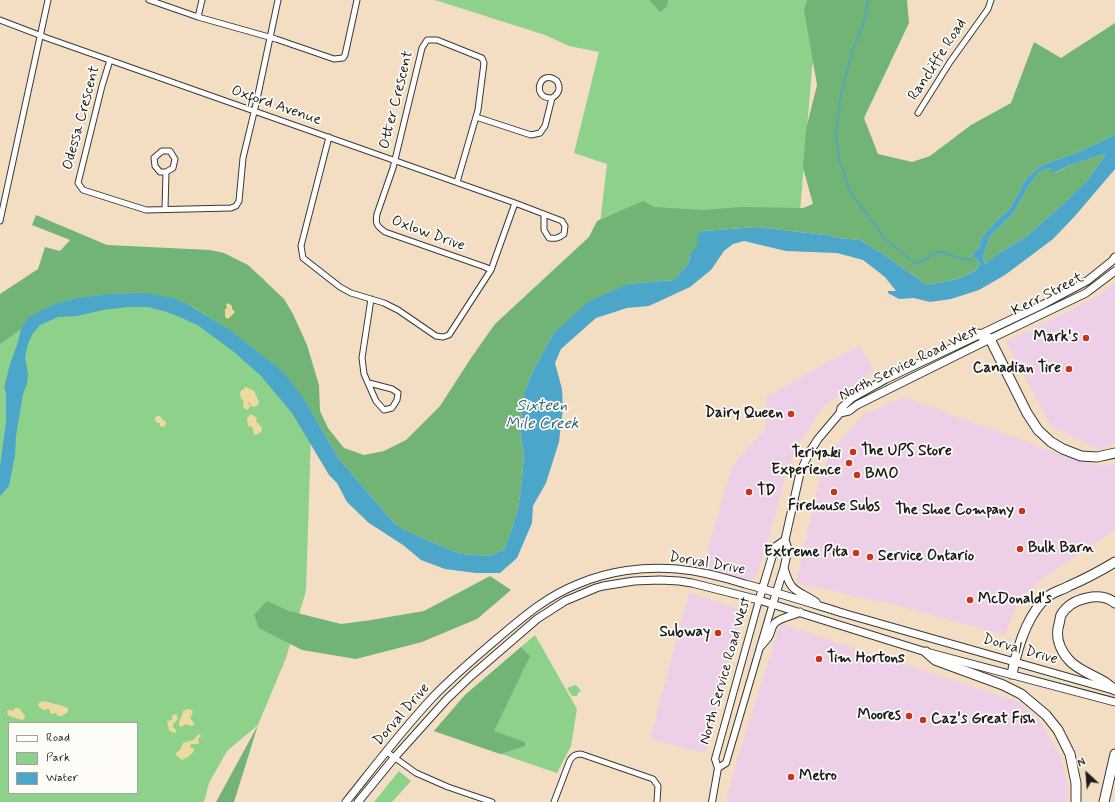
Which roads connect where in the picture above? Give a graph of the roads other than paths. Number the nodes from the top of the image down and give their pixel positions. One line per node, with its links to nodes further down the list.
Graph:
1 (48, 0): 9 (street)
2 (149, 0): 7 (street)
3 (202, 0): 7 (street)
4 (278, 0): 10 (street)
5 (357, 0): 10 (street)
6 (991, 0): 14 (street, Rancliffe Road)
7 (198, 17): 10 (street)
8 (0, 20): 9 (street, Oxford Avenue)
9 (40, 35): 11 (street, Oxford Avenue); 23 (street)
10 (270, 37): 13 (street)
11 (110, 60): 13 (street, Oxford Avenue); 21 (street, Odessa Crescent)
12 (552, 98): 12 (street); 15 (street)
13 (254, 110): 16 (street, Oxford Avenue); 21 (street, Odessa Crescent)
14 (918, 113)
15 (476, 117): 17 (street, Otter Crescent); 19 (street, Otter Crescent)
16 (329, 137): 17 (street, Oxford Avenue); 27 (street)
17 (394, 160): 19 (street, Oxford Avenue); 25 (street, Oxlow Drive)
18 (166, 172): 18 (street); 21 (street)
19 (456, 182): 20 (street, Oxford Avenue)
20 (515, 203): 22 (street, Oxford Avenue); 25 (street)
21 (165, 209)
22 (544, 214): 22 (street, Oxford Avenue)
23 (0, 221)
24 (1115, 258): 28 (main road, Kerr Street)
25 (491, 270): 27 (street)
26 (1115, 272): 29 (main road, Kerr Street)
27 (371, 299): 30 (street)
28 (978, 334): 29 (highway); 31 (main road, North Service Road West)
29 (990, 339): 31 (main road, North Service Road West); 32 (highway)
30 (369, 383): 30 (street)
31 (840, 413): 33 (main road, North Service Road West)
32 (1115, 453)
33 (785, 540): 35 (main road, North Service Road West); 36 (main road, North Service Road West)
34 (1115, 562): 45 (highway)
35 (784, 568): 37 (main road, North Service Road West); 41 (main road)
36 (762, 588): 37 (main road, Dorval Drive); 38 (main road, North Service Road West); 49 (main road, Dorval Drive)
37 (776, 592): 40 (main road, North Service Road West); 41 (main road, Dorval Drive)
38 (759, 600): 40 (main road, Dorval Drive); 51 (main road, Dorval Drive); 52 (street, North Service Road West)
39 (1115, 602): 47 (highway)
40 (773, 604): 42 (main road, Dorval Drive); 43 (street, North Service Road West)
41 (827, 608): 45 (main road, Dorval Drive)
42 (800, 612): 43 (main road); 44 (main road, Dorval Drive)
43 (761, 646): 52 (street, North Service Road West)
44 (926, 652): 46 (main road, Dorval Drive); 59 (highway)
45 (1015, 662): 46 (highway); 47 (main road, Dorval Drive)
46 (1012, 674): 48 (main road, Dorval Drive)
47 (1115, 690)
48 (1112, 702)
49 (387, 752): 51 (street); 53 (main road, Dorval Drive)
50 (1115, 754): 60 (highway)
51 (394, 758): 54 (main road, Dorval Drive); 55 (street)
52 (718, 768): 58 (street, North Service Road West)
53 (346, 802)
54 (358, 802)
55 (492, 802)
56 (554, 802): 57 (street)
57 (657, 802)
58 (712, 802)
59 (1076, 802)
60 (1104, 802)

